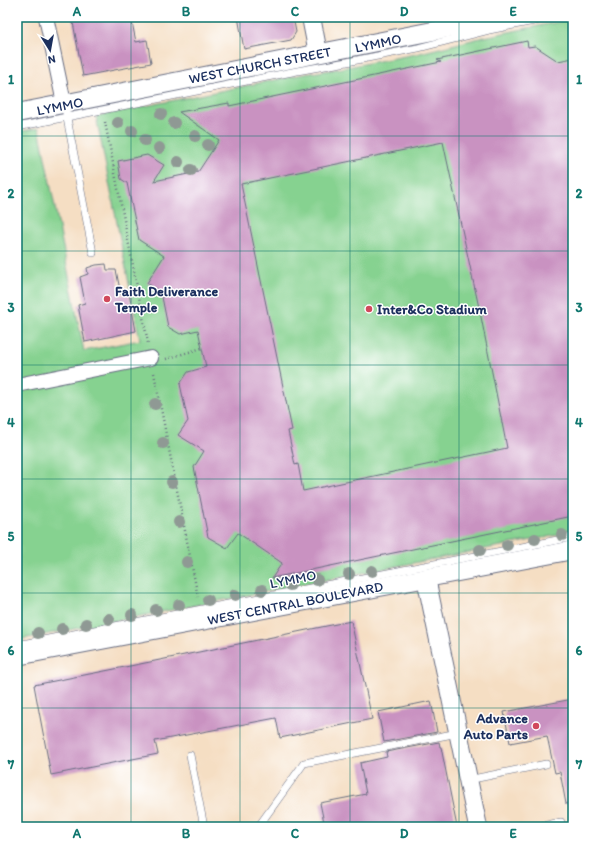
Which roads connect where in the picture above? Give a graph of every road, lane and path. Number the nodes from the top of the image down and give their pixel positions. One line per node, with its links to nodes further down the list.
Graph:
1 (46, 17): 6 (street)
2 (311, 17): 5 (street)
3 (504, 17): 5 (street, WEST CHURCH STREET)
4 (555, 17): 6 (lane, LYMMO)
5 (318, 53): 6 (street, WEST CHURCH STREET)
6 (65, 110): 7 (street, WEST CHURCH STREET); 8 (lane, LYMMO); 9 (lane)
7 (17, 113)
8 (17, 127)
9 (93, 253)
10 (202, 348): 11 (path)
11 (156, 359): 12 (street)
12 (17, 385)
13 (573, 537): 16 (lane, LYMMO)
14 (573, 550): 15 (street, WEST CENTRAL BOULEVARD)
15 (426, 578): 17 (street, WEST CENTRAL BOULEVARD); 18 (street)
16 (17, 645)
17 (17, 656)
18 (458, 733): 21 (street); 24 (lane)
19 (190, 755): 23 (lane)
20 (546, 764): 21 (lane)
21 (468, 780): 25 (street)
22 (561, 822): 26 (lane)
23 (204, 827)
24 (258, 827)
25 (478, 827)
26 (537, 827)

